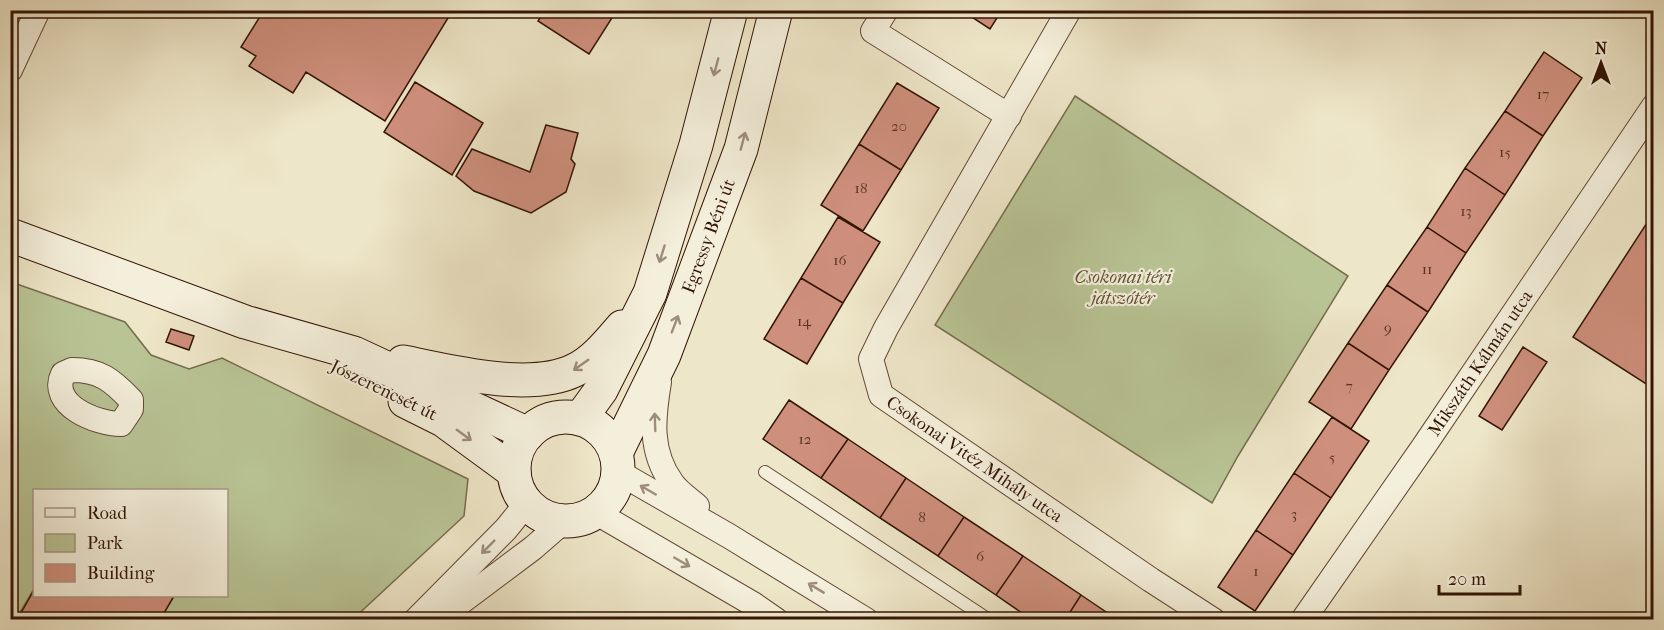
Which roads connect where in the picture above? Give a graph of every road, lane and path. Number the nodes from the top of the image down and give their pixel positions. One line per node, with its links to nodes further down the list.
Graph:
1 (38, 10): 6 (street)
2 (731, 10): 10 (street, Egressy Béni út, one-way to 10)
3 (776, 10): 13 (street, Egressy Béni út, one-way to 3)
4 (886, 10): 8 (street)
5 (1069, 10): 8 (street, Csokonai Vitéz Mihály utca)
6 (10, 70)
7 (1653, 106): 29 (street, Mikszáth Kálmán utca)
8 (1009, 116): 23 (street, Csokonai Vitéz Mihály utca)
9 (10, 235): 11 (street, Jószerencsét út)
10 (650, 293): 12 (street, one-way to 12); 14 (street, Egressy Béni út)
11 (245, 322): 12 (street, Jószerencsét út); 17 (street, Jószerencsét út, one-way to 17)
12 (354, 353): 15 (street, Jószerencsét út)
13 (664, 355): 16 (street, Egressy Béni út); 22 (street, one-way to 13)
14 (579, 419): 15 (street); 16 (street)
15 (528, 434): 17 (street)
16 (617, 463): 20 (street); 22 (street, one-way to 16)
17 (514, 472): 19 (street)
18 (765, 472): 28 (lane)
19 (527, 503): 21 (street); 24 (street, one-way to 24)
20 (596, 512): 21 (street); 26 (street, one-way to 26)
21 (564, 521): 25 (street)
22 (729, 536): 27 (street, one-way to 22)
23 (1205, 618)
24 (416, 620)
25 (437, 620)
26 (776, 620)
27 (866, 620)
28 (989, 620)
29 (1303, 620)

